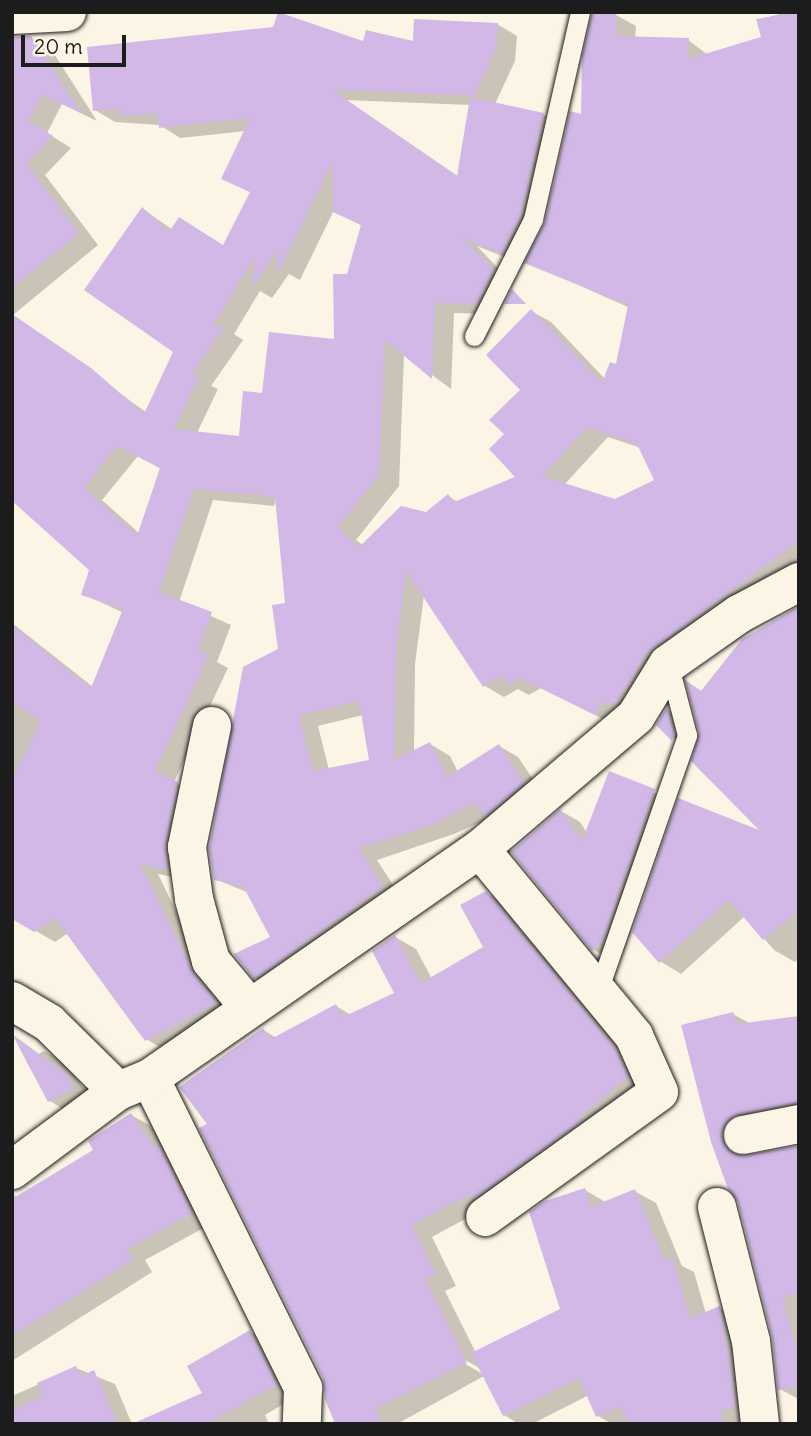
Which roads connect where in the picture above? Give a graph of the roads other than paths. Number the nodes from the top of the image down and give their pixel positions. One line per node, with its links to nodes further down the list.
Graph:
1 (67, 12): 3 (street)
2 (580, 12): 4 (lane)
3 (12, 15)
4 (474, 336)
5 (799, 582): 6 (street)
6 (668, 664): 8 (street); 9 (lane)
7 (212, 726): 11 (street)
8 (480, 849): 9 (street); 11 (street)
9 (598, 991): 17 (street)
10 (12, 1001): 12 (street)
11 (249, 1006): 12 (street)
12 (134, 1085): 15 (street); 18 (street)
13 (799, 1124): 14 (street)
14 (743, 1135)
15 (12, 1170)
16 (717, 1207): 19 (street)
17 (485, 1217)
18 (302, 1424)
19 (760, 1424)

